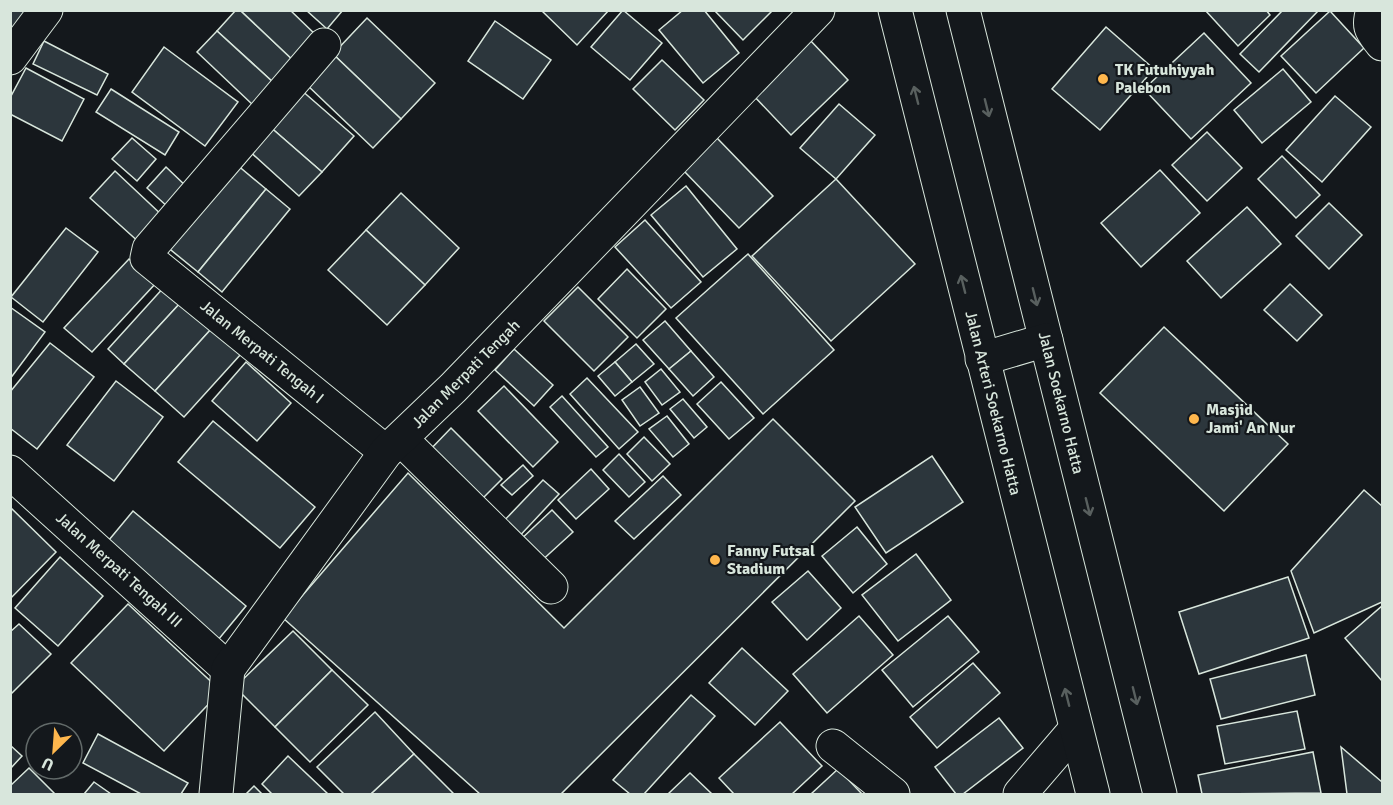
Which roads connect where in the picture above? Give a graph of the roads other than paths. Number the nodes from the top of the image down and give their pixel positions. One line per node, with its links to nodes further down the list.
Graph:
1 (46, 10): 6 (street)
2 (818, 10): 9 (street, Jalan Merpati Tengah)
3 (895, 10): 8 (street, Jalan Arteri Soekarno Hatta, one-way to 3)
4 (963, 10): 7 (street, Jalan Soekarno Hatta, one-way to 7)
5 (324, 45): 9 (street, Jalan Merpati Tengah I)
6 (10, 58)
7 (1046, 340): 8 (street); 19 (street, Jalan Soekarno Hatta, one-way to 19)
8 (982, 359): 13 (street, Jalan Arteri Soekarno Hatta, one-way to 8)
9 (393, 446): 11 (street); 12 (street, Jalan Merpati Tengah)
10 (10, 472): 12 (street, Jalan Merpati Tengah III)
11 (551, 587)
12 (228, 669): 15 (street)
13 (1076, 730): 17 (street); 18 (street, Jalan Arteri Soekarno Hatta)
14 (833, 746): 16 (street)
15 (216, 795)
16 (893, 795)
17 (1020, 795)
18 (1093, 795)
19 (1160, 795)

